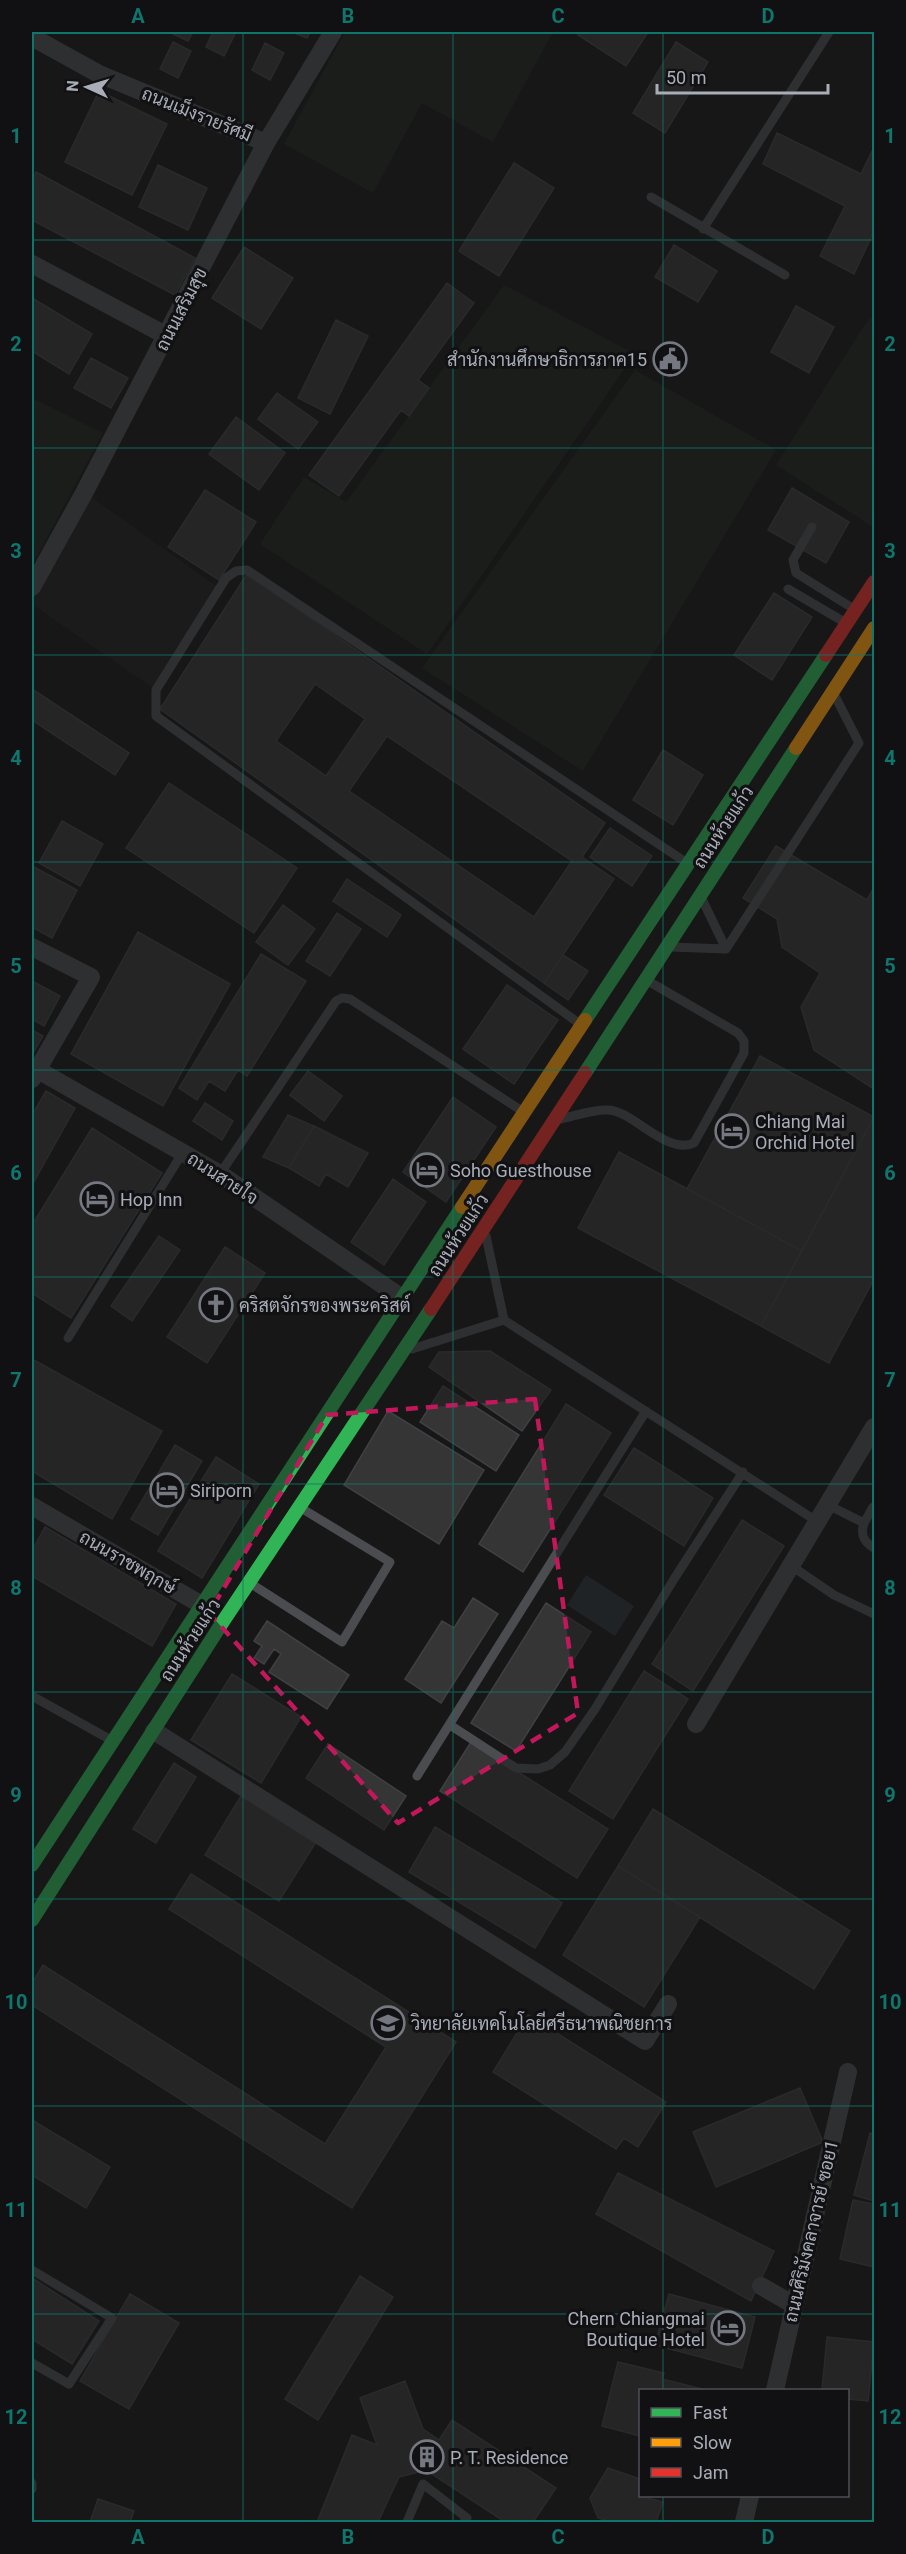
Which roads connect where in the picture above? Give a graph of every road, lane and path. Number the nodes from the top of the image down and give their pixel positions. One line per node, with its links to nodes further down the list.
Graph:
1 (333, 32): 4 (street, ถนนเสริมสุข)
2 (829, 32): 6 (lane)
3 (32, 37): 4 (street, ถนนเม็งรายรัศมี)
4 (266, 143): 9 (street, ถนนเสริมสุข)
5 (651, 197): 6 (lane)
6 (703, 229): 8 (lane)
7 (32, 264): 9 (street)
8 (784, 274)
9 (167, 336): 12 (street, ถนนเสริมสุข)
10 (812, 527): 14 (lane)
11 (874, 582): 14 (main road, ถนนห้วยแก้ว)
12 (32, 587)
13 (788, 589): 15 (lane)
14 (856, 610): 15 (main road, ถนนห้วยแก้ว)
15 (847, 624): 18 (main road, ถนนห้วยแก้ว)
16 (874, 628): 17 (main road, ถนนห้วยแก้ว)
17 (833, 692): 19 (main road, ถนนห้วยแก้ว); 22 (lane)
18 (688, 864): 24 (main road, ถนนห้วยแก้ว); 24 (lane)
19 (700, 896): 20 (main road, ถนนห้วยแก้ว); 22 (lane)
20 (667, 946): 22 (lane); 23 (main road, ถนนห้วยแก้ว)
21 (32, 947): 25 (street)
22 (726, 949)
23 (645, 980): 27 (main road, ถนนห้วยแก้ว); 27 (lane)
24 (582, 1025): 26 (main road, ถนนห้วยแก้ว)
25 (34, 1075): 28 (street, ถนนสายใจ)
26 (524, 1113): 29 (lane); 31 (main road, ถนนห้วยแก้ว)
27 (554, 1120): 30 (main road, ถนนห้วยแก้ว)
28 (183, 1152): 29 (street, ถนนสายใจ); 33 (lane)
29 (220, 1174): 31 (street, ถนนสายใจ)
30 (484, 1228): 32 (lane); 34 (main road, ถนนห้วยแก้ว)
31 (402, 1298): 47 (main road, ถนนห้วยแก้ว)
32 (504, 1320): 34 (lane); 35 (lane)
33 (68, 1338)
34 (403, 1352): 41 (main road, ถนนห้วยแก้ว)
35 (646, 1411): 37 (lane); 52 (lane)
36 (874, 1427): 38 (street)
37 (743, 1472): 42 (lane); 52 (lane)
38 (828, 1505): 42 (street); 43 (lane)
39 (32, 1506): 47 (street, ถนนราชพฤกษ์)
40 (874, 1506): 43 (lane)
41 (299, 1507): 46 (main road, ถนนห้วยแก้ว); 46 (lane)
42 (818, 1522): 45 (street)
43 (864, 1523): 44 (lane)
44 (874, 1548)
45 (793, 1567): 48 (lane); 51 (street)
46 (249, 1582): 49 (main road, ถนนห้วยแก้ว)
47 (200, 1604): 49 (main road, ถนนราชพฤกษ์); 54 (main road, ถนนห้วยแก้ว)
48 (874, 1614)
49 (224, 1620): 53 (main road, ถนนห้วยแก้ว)
50 (32, 1696): 54 (lane)
51 (696, 1724)
52 (450, 1725): 55 (lane)
53 (154, 1731): 57 (main road, ถนนห้วยแก้ว); 58 (street)
54 (111, 1740): 56 (main road, ถนนห้วยแก้ว)
55 (417, 1776)
56 (32, 1865)
57 (32, 1920)
58 (668, 2004)
59 (848, 2072): 62 (street, ถนนศิริมังคลาจารย์ ซอย1)
60 (32, 2270): 63 (lane)
61 (761, 2286): 62 (street)
62 (794, 2305): 64 (street, ถนนศิริมังคลาจารย์ ซอย1)
63 (32, 2363)
64 (775, 2389)
65 (32, 2483): 66 (lane)
66 (32, 2489)
67 (750, 2497): 70 (street)
68 (407, 2523): 69 (lane)
69 (464, 2523)
70 (744, 2523)

